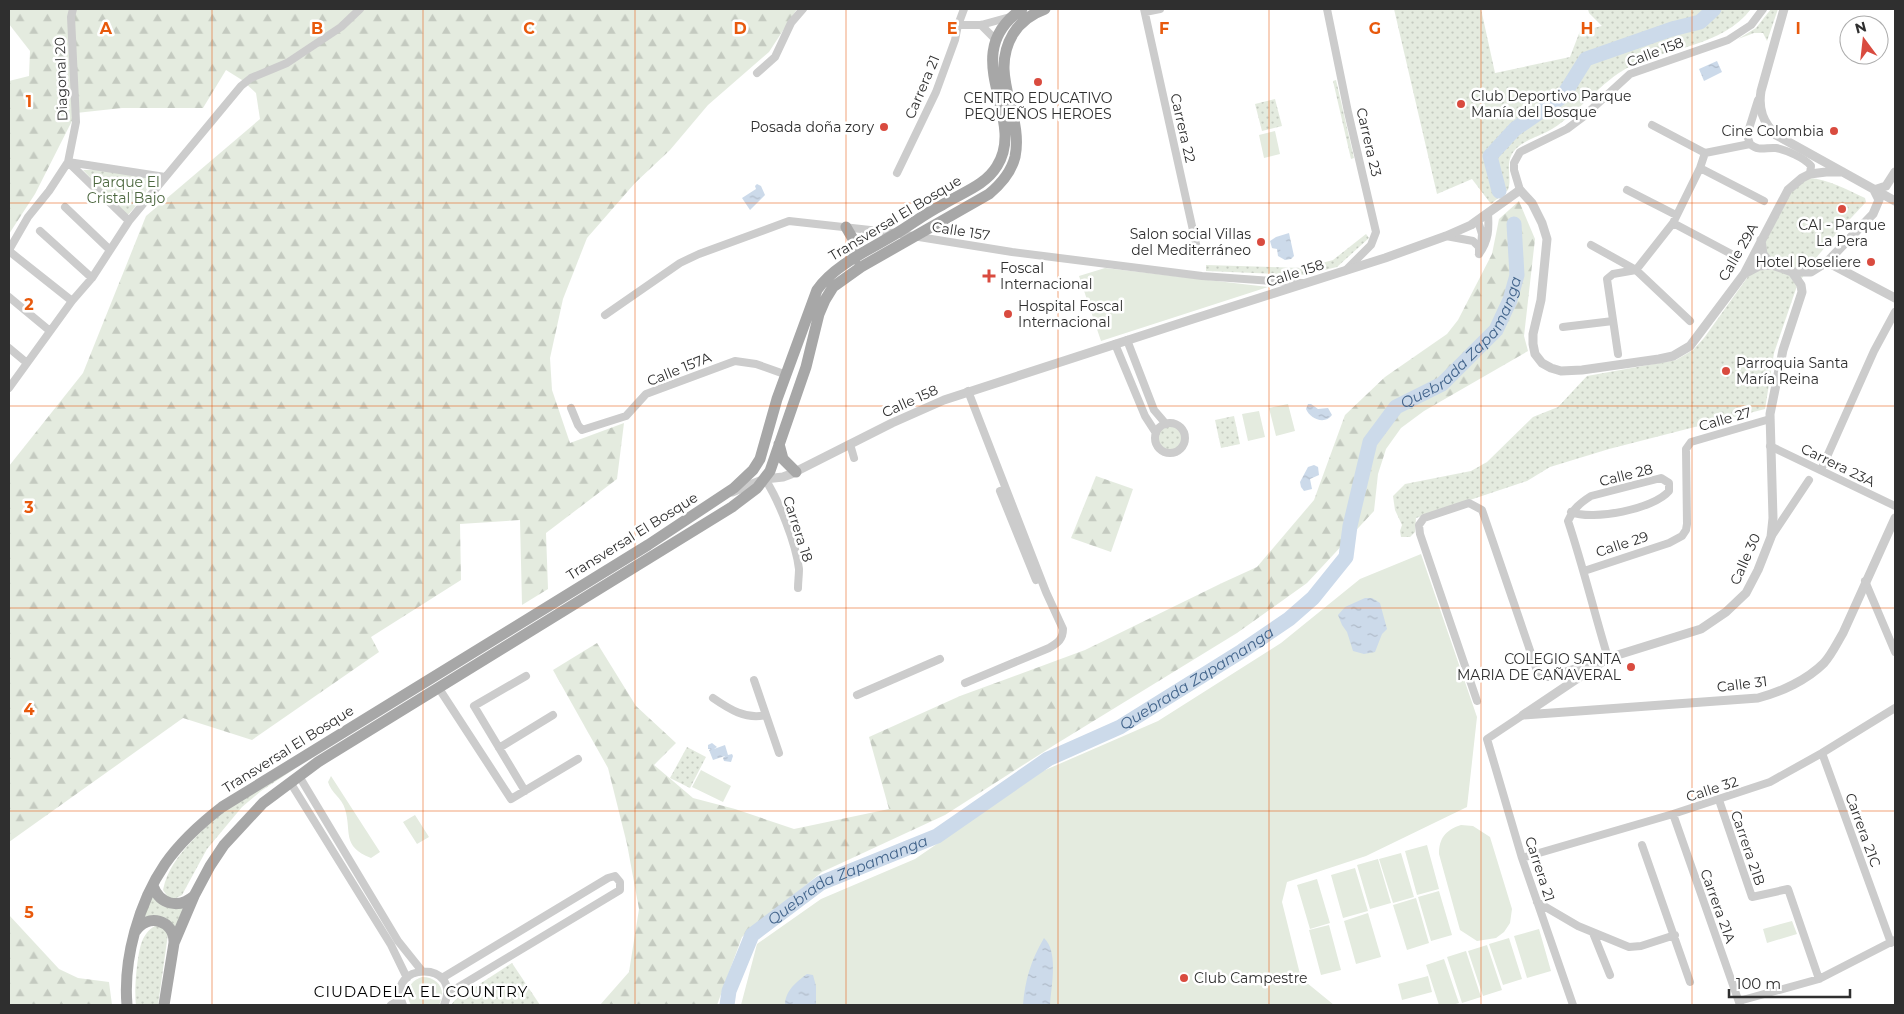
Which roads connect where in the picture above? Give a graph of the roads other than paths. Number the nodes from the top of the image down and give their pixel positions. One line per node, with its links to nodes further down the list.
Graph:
1 (73, 9): 21 (street, Diagonal 20)
2 (360, 9): 27 (street)
3 (803, 9): 16 (street)
4 (964, 9): 14 (street, Carrera 21)
5 (1022, 9): 12 (main road, Transversal El Bosque)
6 (1045, 9): 42 (main road, Transversal El Bosque)
7 (1160, 9): 11 (street)
8 (1327, 9): 55 (street, Carrera 23)
9 (1763, 9): 28 (street, Calle 158)
10 (1784, 9): 17 (street)
11 (1144, 10): 48 (street, Carrera 22)
12 (1010, 17): 13 (street); 15 (main road, Transversal El Bosque)
13 (981, 25): 14 (street); 15 (street)
14 (958, 26): 25 (street, Carrera 21)
15 (996, 40): 41 (main road, Transversal El Bosque)
16 (757, 73)
17 (1761, 90): 19 (street); 23 (street)
18 (1652, 125): 20 (street)
19 (1750, 144): 20 (street); 26 (street)
20 (1705, 153): 22 (street)
21 (68, 162): 27 (street); 36 (street); 46 (street, Diagonal 20)
22 (1700, 168): 31 (street); 35 (street)
23 (1843, 172): 26 (street); 30 (street)
24 (1895, 172): 30 (street)
25 (897, 173)
26 (1810, 174): 44 (street, Calle 29A)
27 (165, 177): 36 (street)
28 (1520, 190): 34 (street, Calle 158); 57 (street, Calle 29A)
29 (1627, 190): 35 (street)
30 (1874, 190): 32 (street); 52 (street)
31 (1764, 201)
32 (1895, 201)
33 (65, 206): 47 (street)
34 (1488, 213): 37 (street, Calle 158); 49 (street)
35 (1676, 214): 38 (street)
36 (129, 221): 47 (street)
37 (1478, 221): 43 (street, Calle 158); 49 (street)
38 (1672, 223): 51 (street); 54 (street)
39 (846, 227): 41 (street, Calle 157); 50 (main road); 64 (street, Calle 157)
40 (40, 231): 58 (street)
41 (896, 234): 42 (street, Calle 157); 50 (main road, Transversal El Bosque)
42 (914, 236): 59 (street, Calle 157); 81 (main road, Transversal El Bosque)
43 (1446, 236): 49 (street); 55 (street, Calle 158)
44 (1761, 240): 53 (street); 57 (street, Calle 29A)
45 (1591, 245): 54 (street)
46 (9, 250): 62 (street)
47 (110, 250): 58 (street)
48 (1198, 253)
49 (1479, 254)
50 (855, 258): 74 (main road, Transversal El Bosque)
51 (1737, 258)
52 (1827, 262): 56 (street); 61 (street)
53 (1772, 265): 56 (street); 57 (street)
54 (1636, 270): 65 (street); 66 (street)
55 (1346, 271): 59 (street, Calle 158)
56 (1792, 272): 78 (street, Calle 30)
57 (1744, 274)
58 (92, 278): 62 (street)
59 (1307, 284): 69 (street, Calle 158)
60 (9, 297): 68 (street)
61 (1895, 298)
62 (72, 302): 68 (street)
63 (1895, 312): 86 (street)
64 (606, 315)
65 (1613, 321): 67 (street); 72 (street)
66 (1690, 321)
67 (1563, 327)
68 (50, 331): 73 (street)
69 (1127, 340): 70 (street, Calle 158); 79 (street)
70 (1114, 344): 76 (street, Calle 158); 80 (street)
71 (9, 348): 73 (street)
72 (1618, 354)
73 (27, 363): 75 (street)
74 (787, 375): 77 (street, Calle 157A); 85 (main road, Transversal El Bosque)
75 (9, 387)
76 (968, 391): 82 (street, Calle 158); 98 (street)
77 (571, 408)
78 (1770, 420): 83 (street, Calle 30); 96 (street, Calle 27)
79 (1166, 424): 80 (street); 80 (street)
80 (1156, 432)
81 (779, 442): 87 (main road); 88 (main road, Transversal El Bosque)
82 (850, 444): 84 (street); 87 (street, Calle 158)
83 (1770, 446): 86 (street, Carrera 23A); 95 (street, Calle 30)
84 (854, 458)
85 (760, 459): 88 (street); 91 (main road, Transversal El Bosque)
86 (1821, 470): 92 (street, Carrera 23A)
87 (796, 472): 88 (street, Calle 158)
88 (765, 479): 91 (street, Calle 158); 100 (street, Carrera 18); 108 (main road, Transversal El Bosque)
89 (1809, 480): 95 (street)
90 (1000, 491): 98 (street)
91 (724, 496): 127 (main road, Transversal El Bosque)
92 (1895, 506)
93 (1572, 512): 93 (street, Calle 28); 97 (street)
94 (1895, 518): 99 (street, Calle 31)
95 (1771, 537): 102 (street, Calle 30)
96 (1669, 543): 97 (street, Calle 29)
97 (1584, 571): 102 (street, Calle 29)
98 (1036, 580): 107 (street)
99 (1866, 581): 101 (street); 115 (street, Calle 31)
100 (798, 588)
101 (1895, 652)
102 (1608, 658): 104 (street, Calle 30)
103 (940, 659): 109 (street)
104 (1596, 665): 111 (street); 115 (street, Calle 30)
105 (526, 676): 117 (street)
106 (754, 680): 114 (street)
107 (965, 683)
108 (438, 687): 121 (main road, Transversal El Bosque); 122 (street)
109 (858, 695)
110 (713, 698): 114 (street)
111 (1477, 702)
112 (1895, 709): 119 (street, Calle 32)
113 (553, 715): 117 (street)
114 (766, 715): 118 (street)
115 (1523, 715): 116 (street, Calle 30)
116 (1487, 739): 126 (street, Carrera 21)
117 (499, 748): 122 (street)
118 (779, 753)
119 (1822, 754): 123 (street, Calle 32); 133 (street, Carrera 21C)
120 (578, 759): 122 (street)
121 (295, 779): 128 (main road, Transversal El Bosque); 135 (street); 137 (street)
122 (525, 791)
123 (1719, 800): 124 (street, Calle 32); 139 (street, Carrera 21B)
124 (1673, 814): 126 (street, Calle 32); 143 (street, Carrera 21A)
125 (1642, 845): 132 (street)
126 (1522, 858): 129 (street, Carrera 21)
127 (153, 886): 128 (main road); 131 (main road, Transversal El Bosque)
128 (194, 896): 134 (main road, Transversal El Bosque)
129 (1538, 902): 130 (street); 148 (street, Carrera 21)
130 (1593, 933): 132 (street); 136 (street)
131 (134, 935): 134 (main road); 144 (main road, Transversal El Bosque)
132 (1675, 935): 140 (street)
133 (1893, 942): 139 (street)
134 (174, 944): 145 (main road, Transversal El Bosque)
135 (422, 970): 137 (street); 138 (street)
136 (1610, 975)
137 (406, 978): 142 (street)
138 (442, 978): 141 (street); 141 (street)
139 (1819, 979): 143 (street)
140 (1690, 982)
141 (447, 994): 147 (street)
142 (402, 1002): 146 (street)
143 (1740, 1003)
144 (128, 1005)
145 (164, 1005)
146 (391, 1005)
147 (444, 1005)
148 (1573, 1005)

